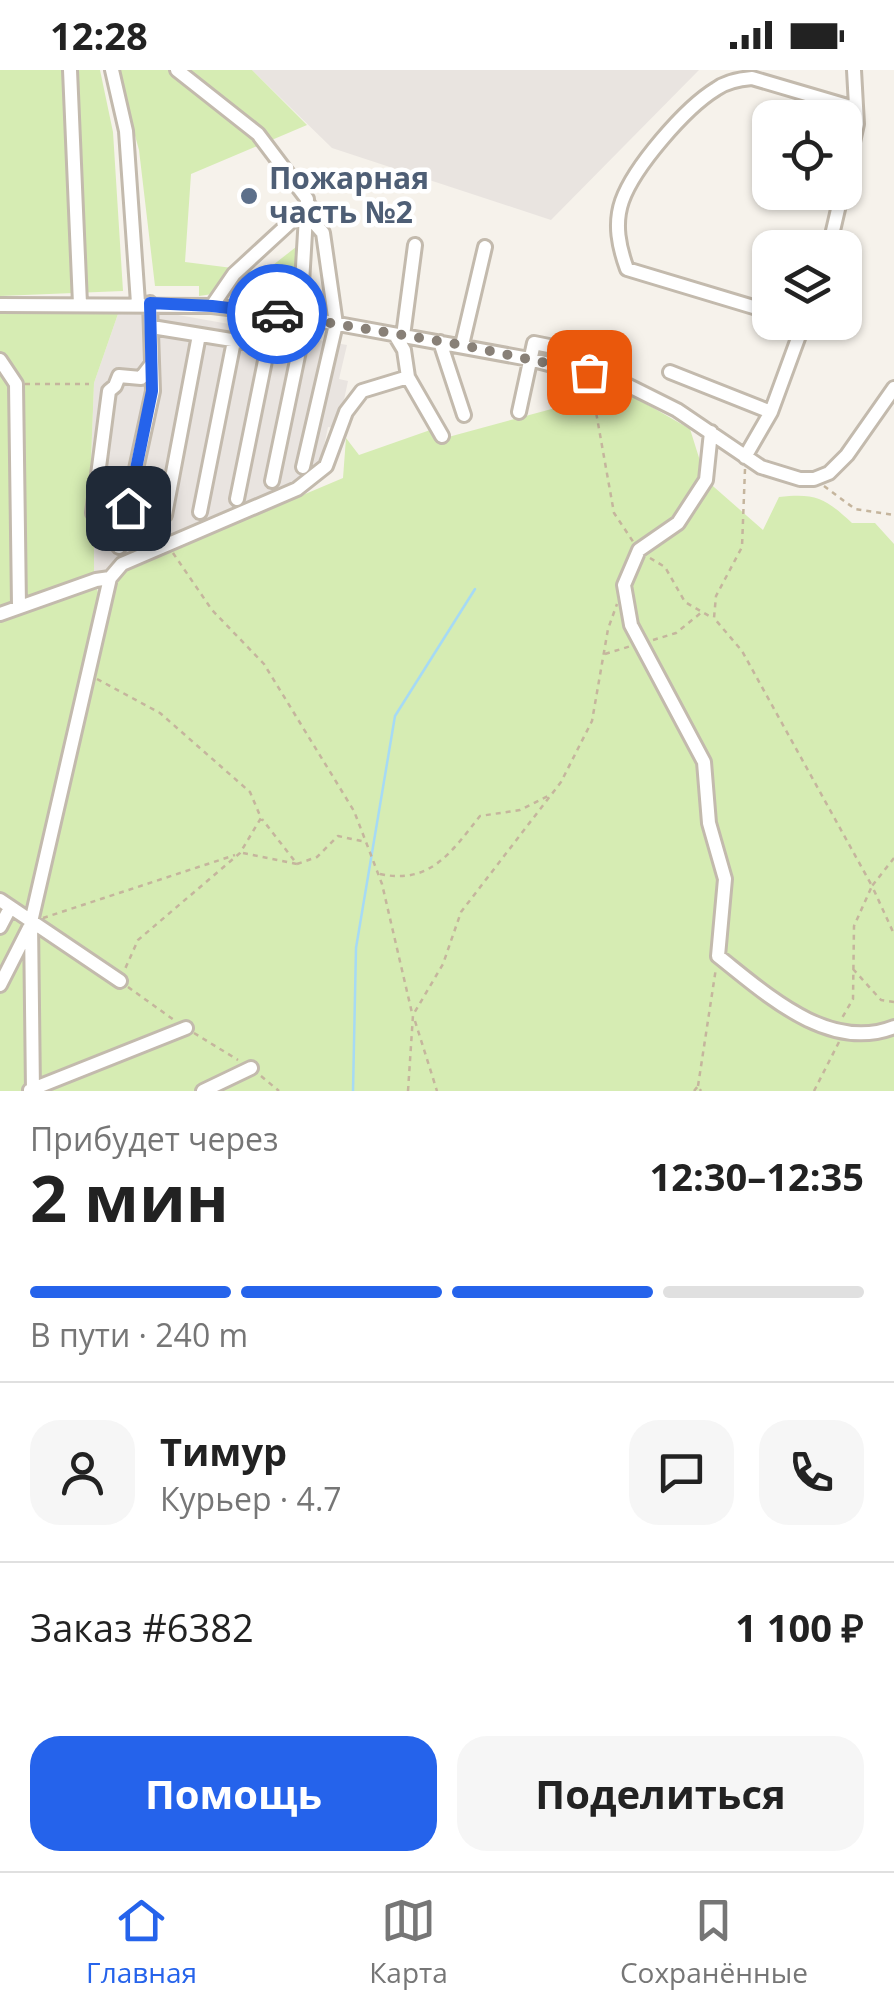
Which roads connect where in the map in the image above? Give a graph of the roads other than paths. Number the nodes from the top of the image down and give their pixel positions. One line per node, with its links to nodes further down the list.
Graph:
1 (70, 70): 11 (street)
2 (112, 70): 10 (street)
3 (176, 70): 7 (street)
4 (854, 70): 6 (street)
5 (827, 100): 14 (street)
6 (854, 100)
7 (309, 211): 13 (street); 15 (street); 16 (street)
8 (415, 245): 19 (street)
9 (485, 246): 23 (street)
10 (144, 303): 11 (street); 13 (street); 17 (street)
11 (80, 304): 12 (street)
12 (0, 305)
13 (212, 306): 15 (street)
14 (752, 307)
15 (300, 318): 16 (street)
16 (336, 324): 19 (street); 38 (street)
17 (152, 328): 18 (street); 28 (street)
18 (199, 335): 20 (street); 43 (street)
19 (399, 335): 22 (street); 30 (street)
20 (234, 340): 24 (street); 41 (street)
21 (797, 340): 33 (street)
22 (440, 342): 23 (street); 34 (street)
23 (462, 345): 26 (street)
24 (268, 346): 39 (street); 40 (street)
25 (564, 349): 26 (street)
26 (530, 359): 32 (street); 35 (street)
27 (0, 360): 46 (street)
28 (150, 366): 42 (street); 44 (street)
29 (670, 372): 33 (street)
30 (408, 378): 36 (street); 45 (street)
31 (894, 388): 37 (street)
32 (519, 412)
33 (771, 412): 37 (street)
34 (464, 415)
35 (711, 432): 37 (street); 53 (street)
36 (442, 436)
37 (745, 457)
38 (303, 467)
39 (272, 481)
40 (238, 499)
41 (200, 512)
42 (92, 513)
43 (165, 515)
44 (120, 547)
45 (110, 578): 46 (street); 49 (street)
46 (19, 606): 47 (street)
47 (0, 614)
48 (5, 904): 49 (street); 50 (street)
49 (31, 924): 51 (street); 52 (street); 56 (street)
50 (0, 927)
51 (120, 981)
52 (0, 986)
53 (894, 1027)
54 (186, 1028): 56 (street)
55 (251, 1068): 57 (street)
56 (31, 1090)
57 (202, 1091)

